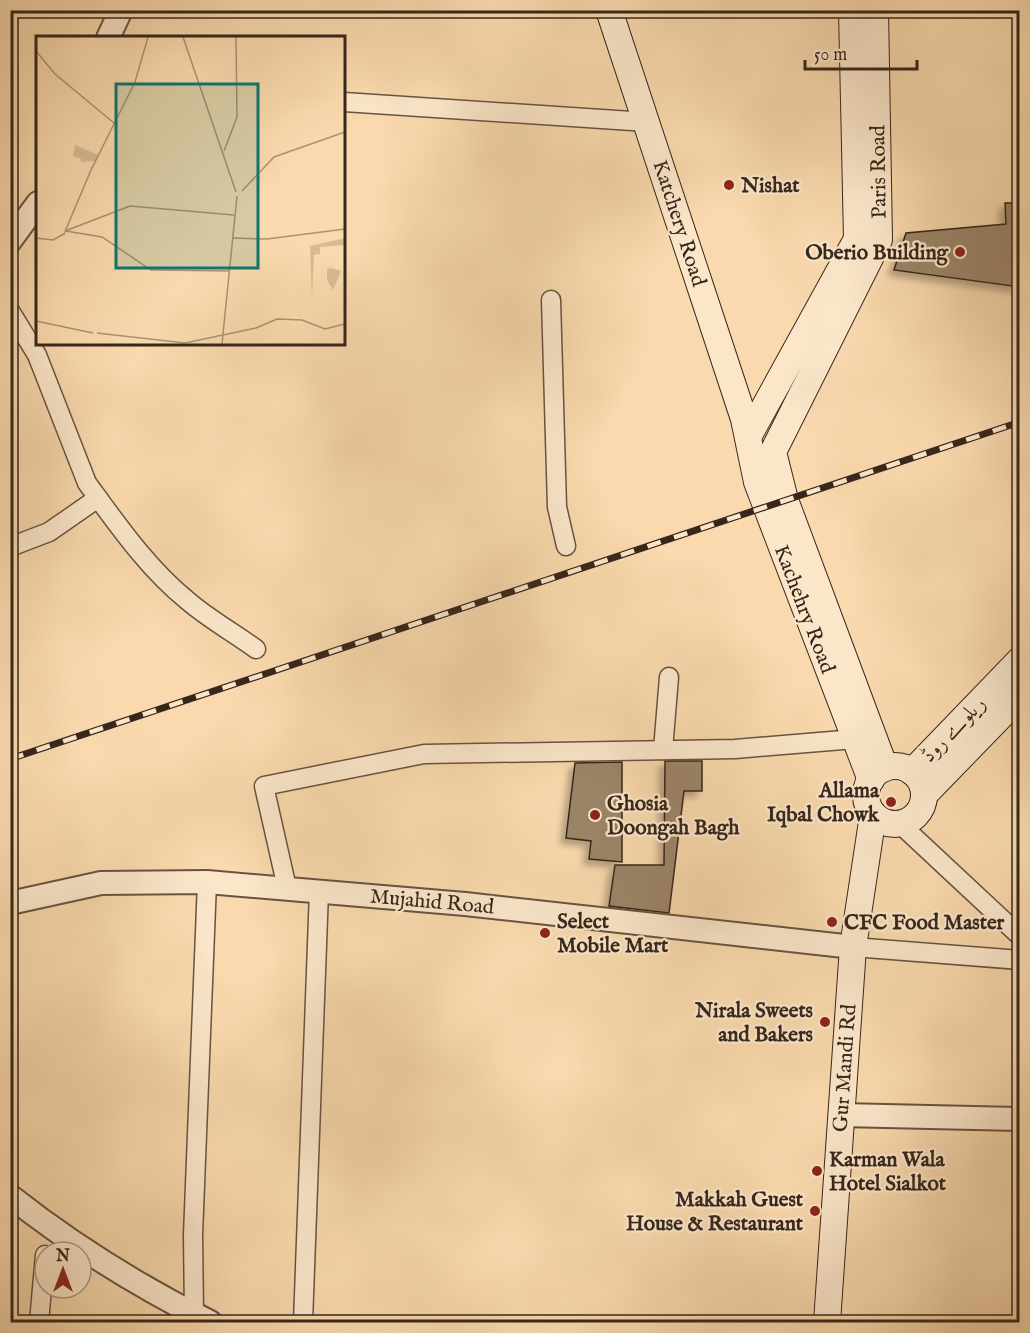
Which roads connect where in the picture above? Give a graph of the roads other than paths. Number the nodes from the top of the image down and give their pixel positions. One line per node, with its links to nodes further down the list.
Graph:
1 (121, 10): 5 (street)
2 (609, 10): 7 (main road, Katchery Road)
3 (852, 10): 10 (main road, Paris Road)
4 (875, 10): 10 (main road, Paris Road)
5 (109, 36)
6 (345, 102): 7 (street)
7 (647, 122): 13 (main road, Katchery Road)
8 (36, 206): 9 (street)
9 (10, 241)
10 (858, 258): 13 (main road, Paris Road); 14 (main road, Paris Road)
11 (551, 300): 16 (street)
12 (10, 311): 15 (street)
13 (748, 437): 22 (main road, Kachehry Road)
14 (773, 452): 25 (main road, Kachehry Road)
15 (98, 498): 17 (street); 18 (street)
16 (566, 546)
17 (10, 547)
18 (256, 649)
19 (1020, 660): 24 (main road, ریلوے روڈ)
20 (669, 677): 23 (street)
21 (1020, 696): 26 (main road)
22 (855, 739): 23 (street); 25 (main road, Kachehry Road)
23 (663, 750): 30 (street)
24 (912, 772): 25 (main road); 26 (main road)
25 (878, 774): 27 (main road)
26 (924, 795): 28 (main road)
27 (873, 814): 28 (main road); 34 (main road, Gur Mandi Rd)
28 (900, 824): 33 (street)
29 (207, 882): 30 (street, Mujahid Road); 32 (street, Mujahid Road); 42 (street)
30 (287, 888): 31 (street, Mujahid Road)
31 (319, 891): 34 (street, Mujahid Road); 44 (street)
32 (10, 903)
33 (1020, 936)
34 (854, 947): 35 (street); 36 (main road, Gur Mandi Rd)
35 (1020, 960)
36 (841, 1115): 37 (street); 45 (main road, Gur Mandi Rd)
37 (1020, 1119)
38 (10, 1196): 39 (street)
39 (49, 1226): 40 (street); 42 (street)
40 (47, 1240)
41 (41, 1300): 43 (street)
42 (202, 1318)
43 (39, 1323)
44 (303, 1323)
45 (827, 1323)

